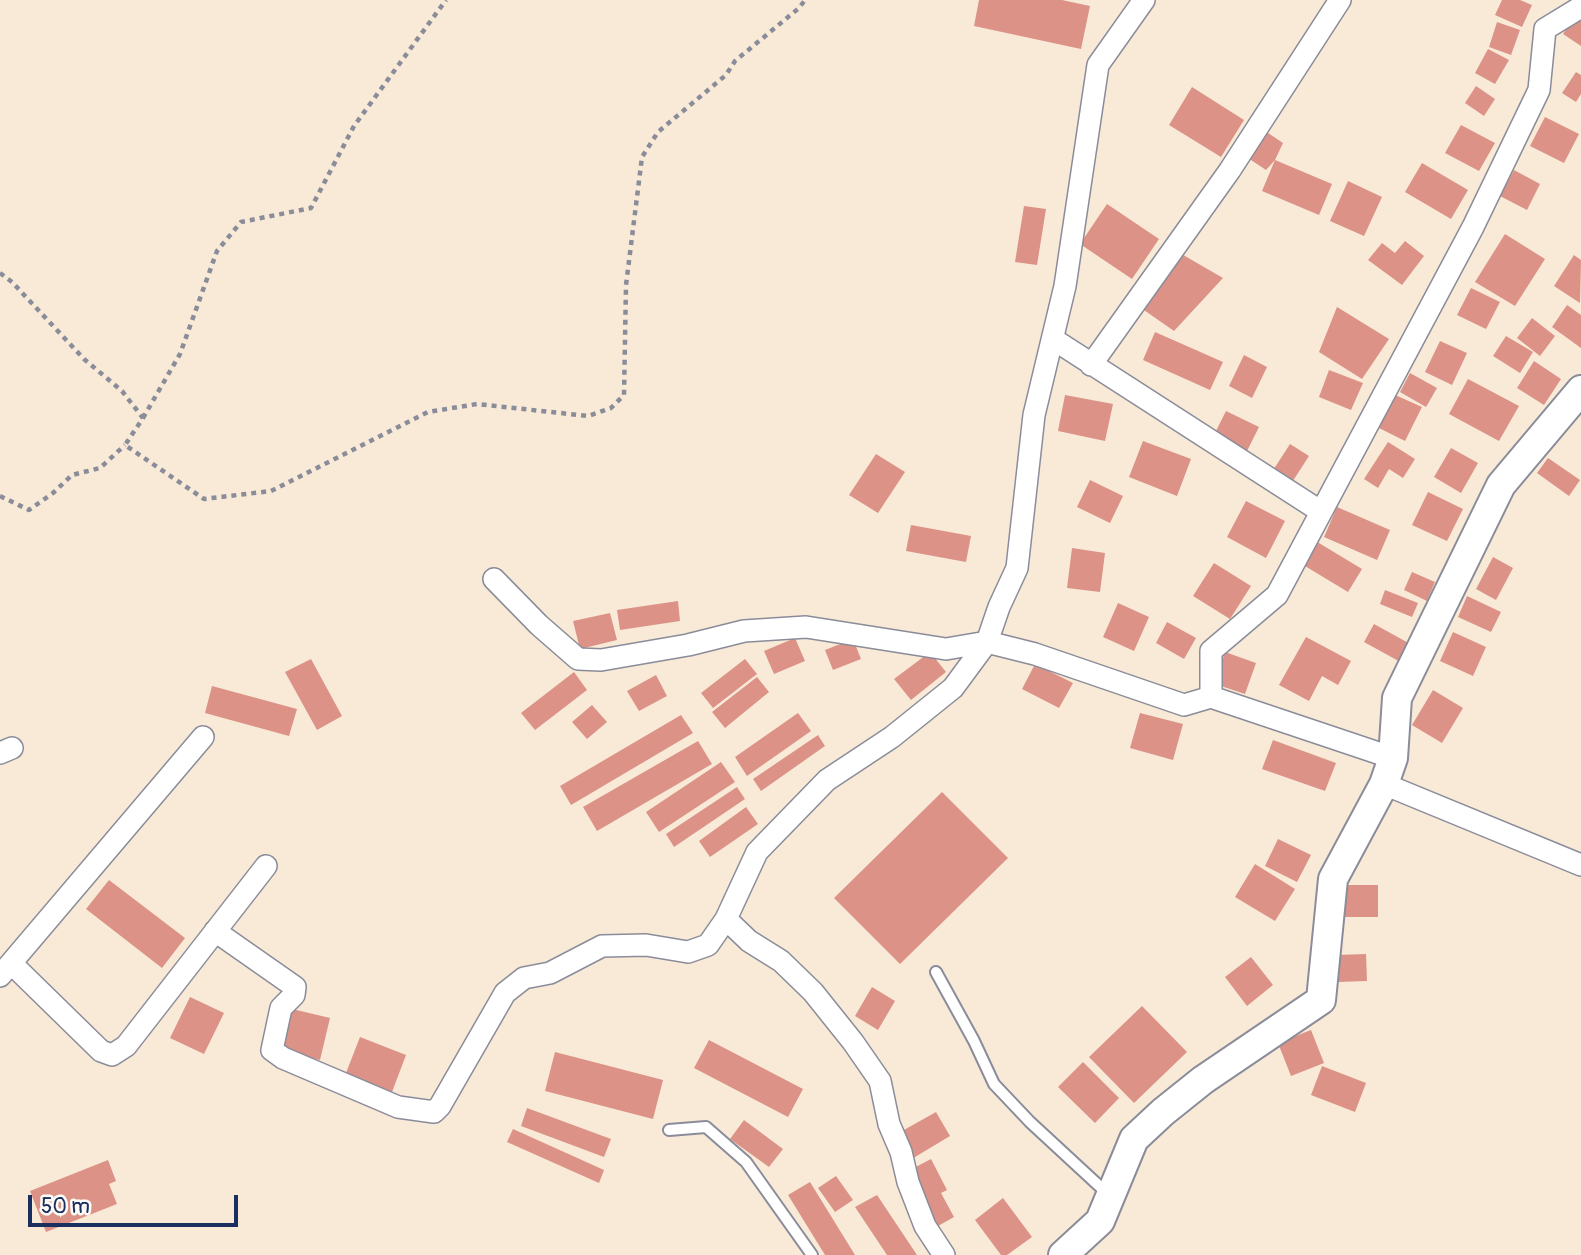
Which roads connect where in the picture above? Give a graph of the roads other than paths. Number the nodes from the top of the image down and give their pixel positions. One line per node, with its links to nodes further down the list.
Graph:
1 (1144, 0): 4 (street)
2 (1340, 0): 5 (street)
3 (1581, 7): 7 (street)
4 (1053, 339): 5 (street); 9 (street)
5 (1091, 365): 7 (street)
6 (1581, 390): 12 (street)
7 (1320, 511): 10 (street)
8 (494, 579): 9 (street)
9 (987, 642): 10 (street); 15 (street)
10 (1210, 697): 12 (street)
11 (203, 737): 17 (street)
12 (1389, 771): 13 (street); 20 (street)
13 (1581, 865)
14 (266, 866): 16 (street)
15 (726, 919): 16 (street); 22 (street)
16 (215, 932): 17 (street)
17 (6, 970)
18 (936, 972): 20 (lane)
19 (669, 1130): 21 (lane)
20 (1111, 1197): 23 (street)
21 (812, 1255)
22 (944, 1255)
23 (1063, 1255)

